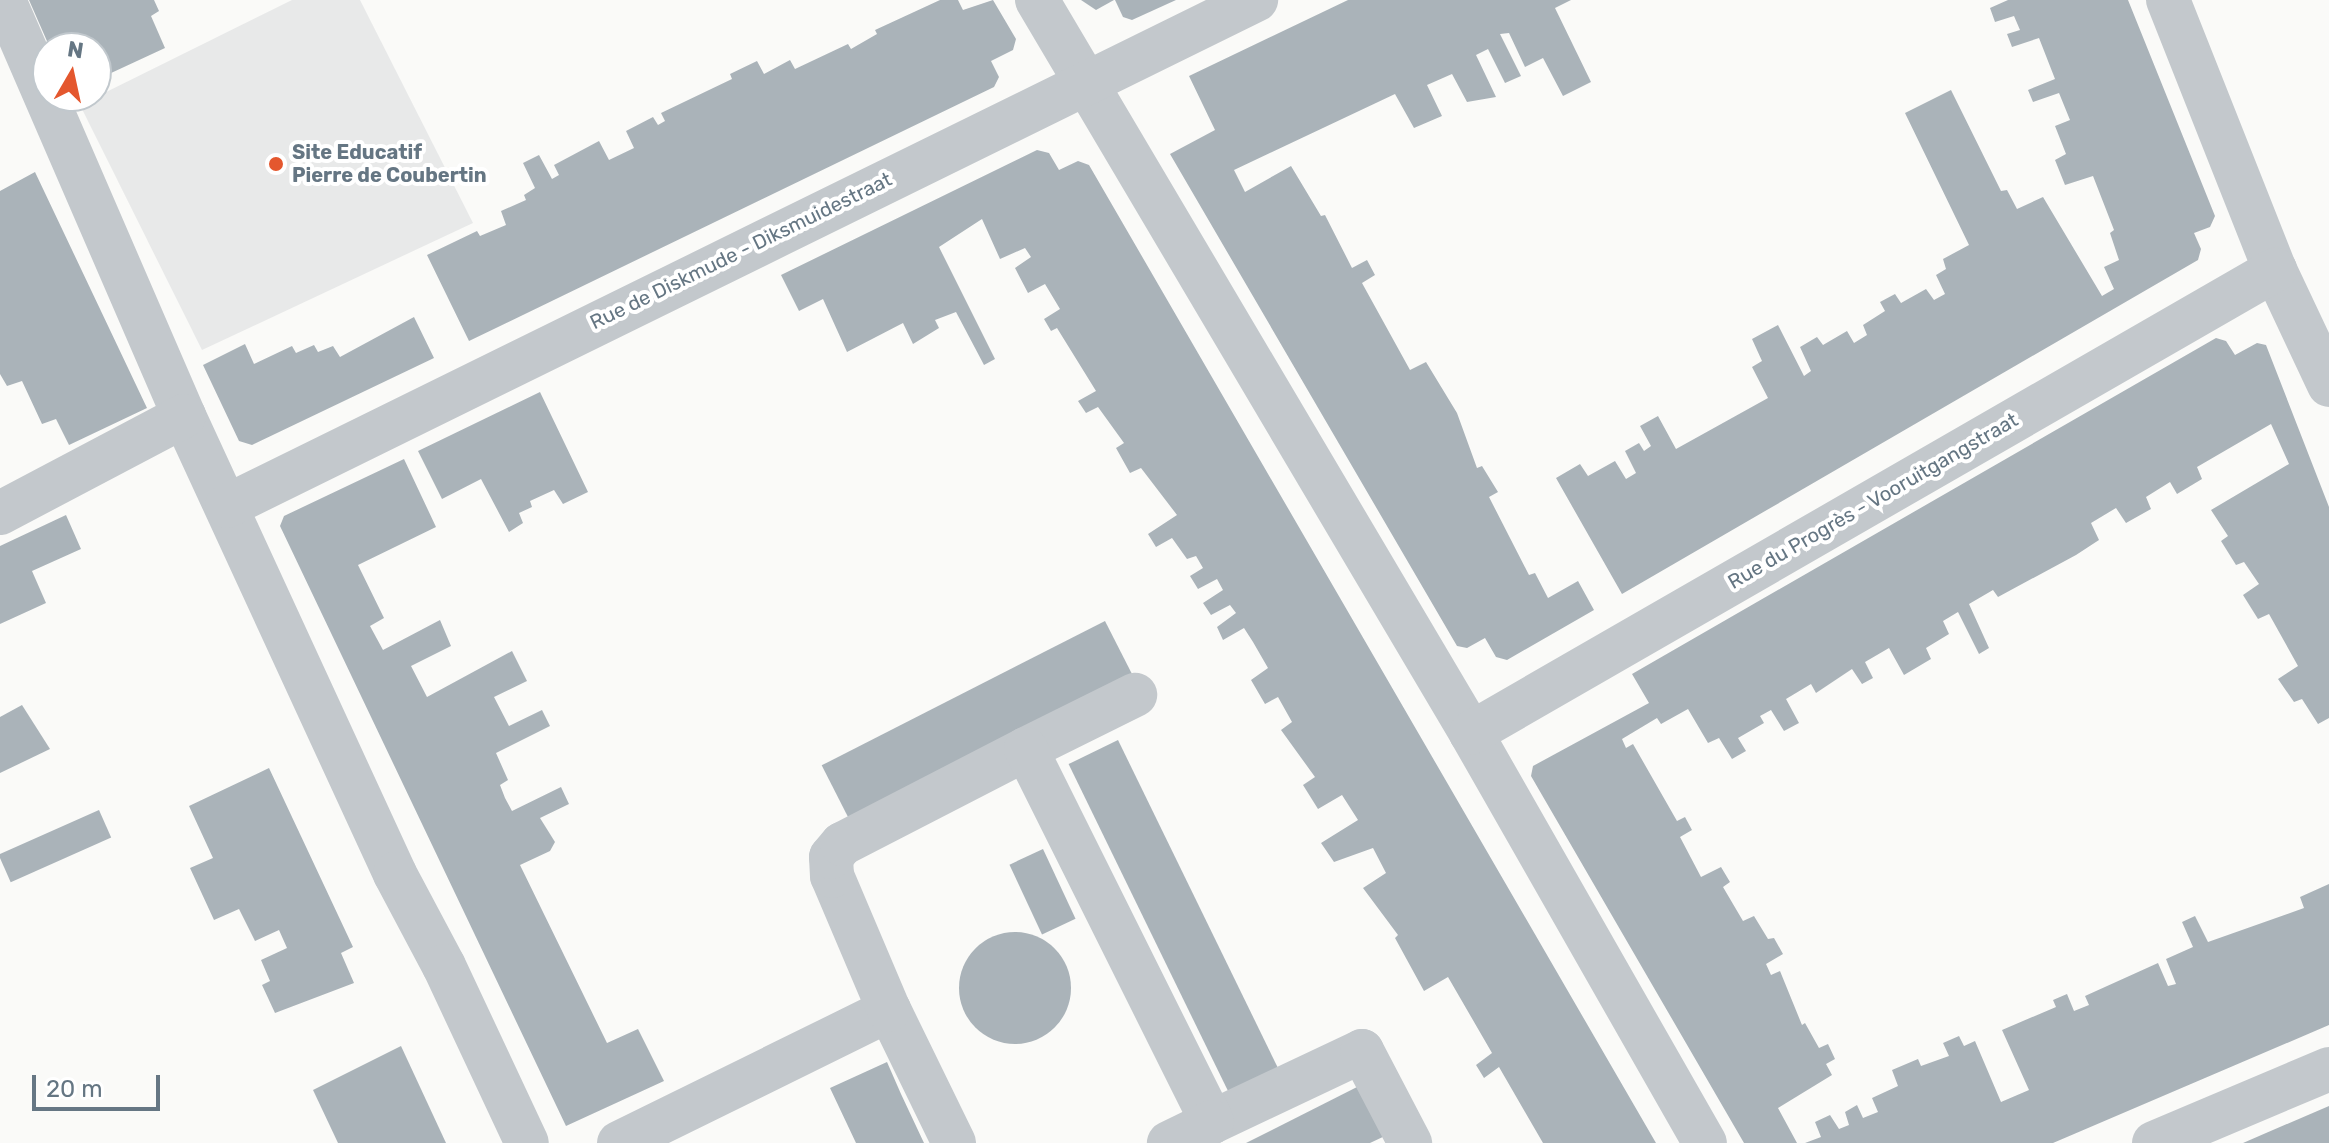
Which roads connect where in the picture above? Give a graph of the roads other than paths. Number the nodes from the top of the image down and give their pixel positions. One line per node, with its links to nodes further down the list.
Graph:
1 (4, 0): 8 (street)
2 (1037, 0): 5 (street)
3 (1256, 0): 5 (street, Rue de Diskmude - Diksmuidestraat)
4 (2168, 0): 6 (street)
5 (1082, 82): 9 (street, Rue de Diskmude - Diksmuidestraat); 12 (street)
6 (2275, 270): 7 (street); 12 (street, Rue du Progrès - Vooruitgangstraat)
7 (2329, 385)
8 (184, 416): 9 (street); 10 (street)
9 (227, 506): 17 (street)
10 (0, 513)
11 (1135, 695): 13 (street)
12 (1471, 733): 22 (street)
13 (1026, 749): 14 (street); 16 (street)
14 (889, 1010): 18 (street); 19 (street)
15 (2329, 1069): 23 (street)
16 (1212, 1122): 20 (street); 21 (street)
17 (527, 1143)
18 (619, 1143)
19 (954, 1143)
20 (1169, 1143)
21 (1410, 1143)
22 (1705, 1143)
23 (2154, 1143)

